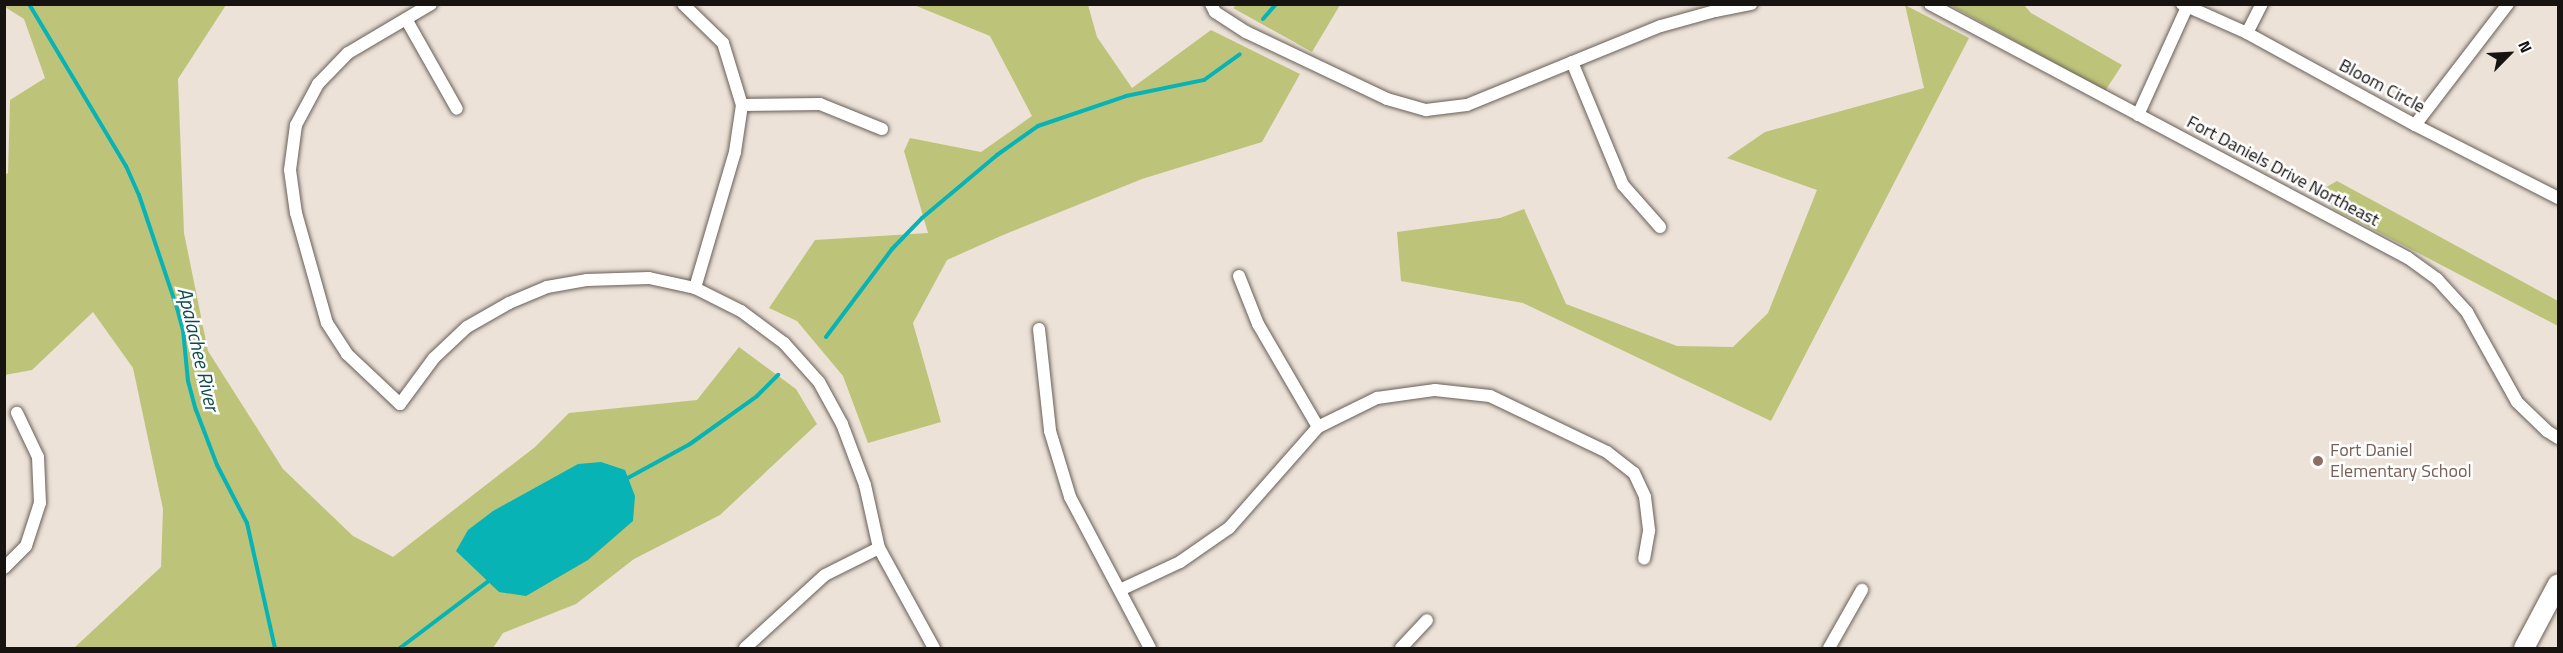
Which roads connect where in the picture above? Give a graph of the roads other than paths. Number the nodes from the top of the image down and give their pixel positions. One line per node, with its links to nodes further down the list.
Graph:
1 (431, 4): 9 (street)
2 (683, 4): 12 (street)
3 (1211, 4): 11 (street)
4 (1751, 4): 11 (street)
5 (1930, 4): 14 (street, Fort Daniels Drive Northeast)
6 (2262, 4): 10 (street)
7 (2508, 4): 15 (street)
8 (2184, 6): 10 (street, Bloom Circle); 14 (street, Bloom Circle)
9 (406, 19): 13 (street); 20 (street)
10 (2247, 33): 15 (street, Bloom Circle)
11 (1572, 62): 18 (street)
12 (742, 105): 16 (street); 20 (street)
13 (457, 109)
14 (2139, 115): 24 (street, Fort Daniels Drive Northeast)
15 (2415, 125): 17 (street, Bloom Circle)
16 (882, 129)
17 (2559, 198)
18 (1660, 227)
19 (1239, 276): 23 (street)
20 (695, 288): 25 (street)
21 (1039, 329): 29 (street)
22 (17, 413): 27 (street)
23 (1318, 427): 26 (street); 29 (street)
24 (2559, 438)
25 (879, 548): 32 (street); 33 (street)
26 (1644, 559)
27 (4, 568)
28 (2559, 584): 37 (main road)
29 (1120, 590): 34 (street)
30 (1862, 590): 36 (street)
31 (1427, 620): 35 (street)
32 (746, 648)
33 (934, 648)
34 (1150, 648)
35 (1401, 648)
36 (1829, 648)
37 (2524, 648)

